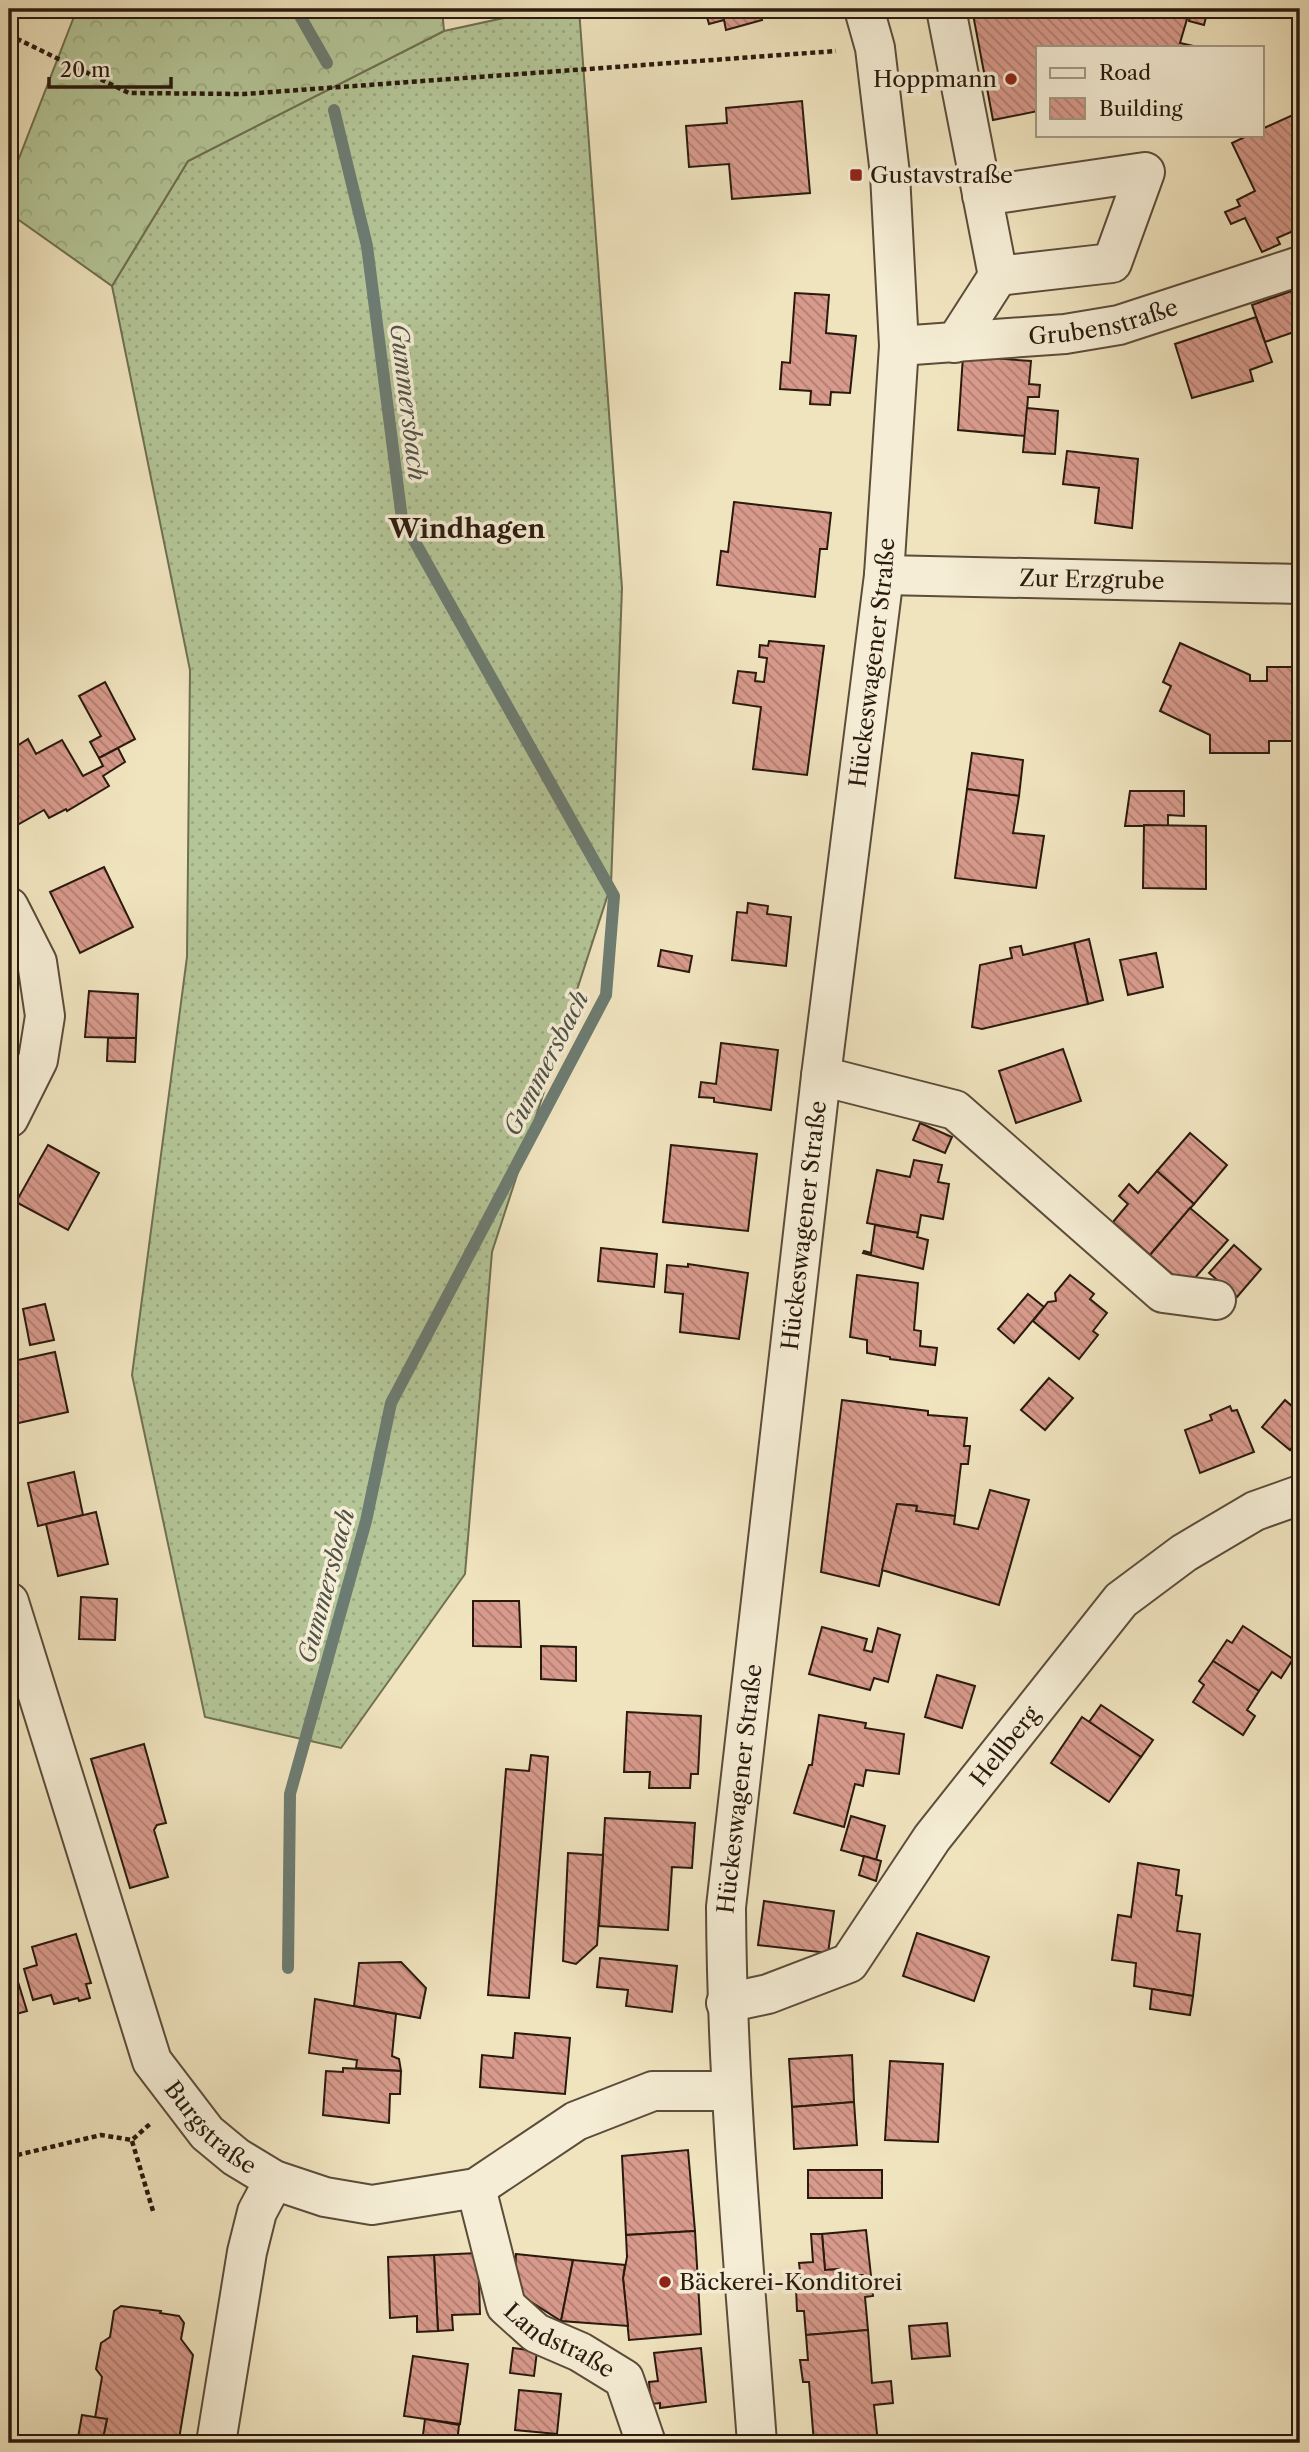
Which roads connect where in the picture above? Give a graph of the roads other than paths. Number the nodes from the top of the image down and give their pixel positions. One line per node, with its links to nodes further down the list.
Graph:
1 (864, 9): 7 (street, Hückeswagener Straße)
2 (946, 9): 3 (street)
3 (982, 196): 5 (street); 5 (street)
4 (1300, 266): 6 (street, Grubenstraße)
5 (998, 276): 6 (street)
6 (955, 343): 7 (street, Grubenstraße)
7 (899, 346): 8 (street, Hückeswagener Straße)
8 (884, 575): 9 (street, Zur Erzgrube); 11 (street, Hückeswagener Straße)
9 (1300, 584)
10 (9, 907): 12 (street)
11 (821, 1076): 13 (street); 16 (street, Hückeswagener Straße)
12 (9, 1118)
13 (1216, 1300)
14 (1300, 1495): 16 (street, Hellberg)
15 (9, 1602): 18 (street, Burgstraße)
16 (726, 2003): 17 (street, Hückeswagener Straße)
17 (731, 2091): 19 (street, Burgstraße); 22 (street, Hückeswagener Straße)
18 (274, 2180): 19 (street, Burgstraße); 20 (street)
19 (476, 2188): 21 (street, Landstraße)
20 (216, 2443)
21 (646, 2443)
22 (757, 2443)

